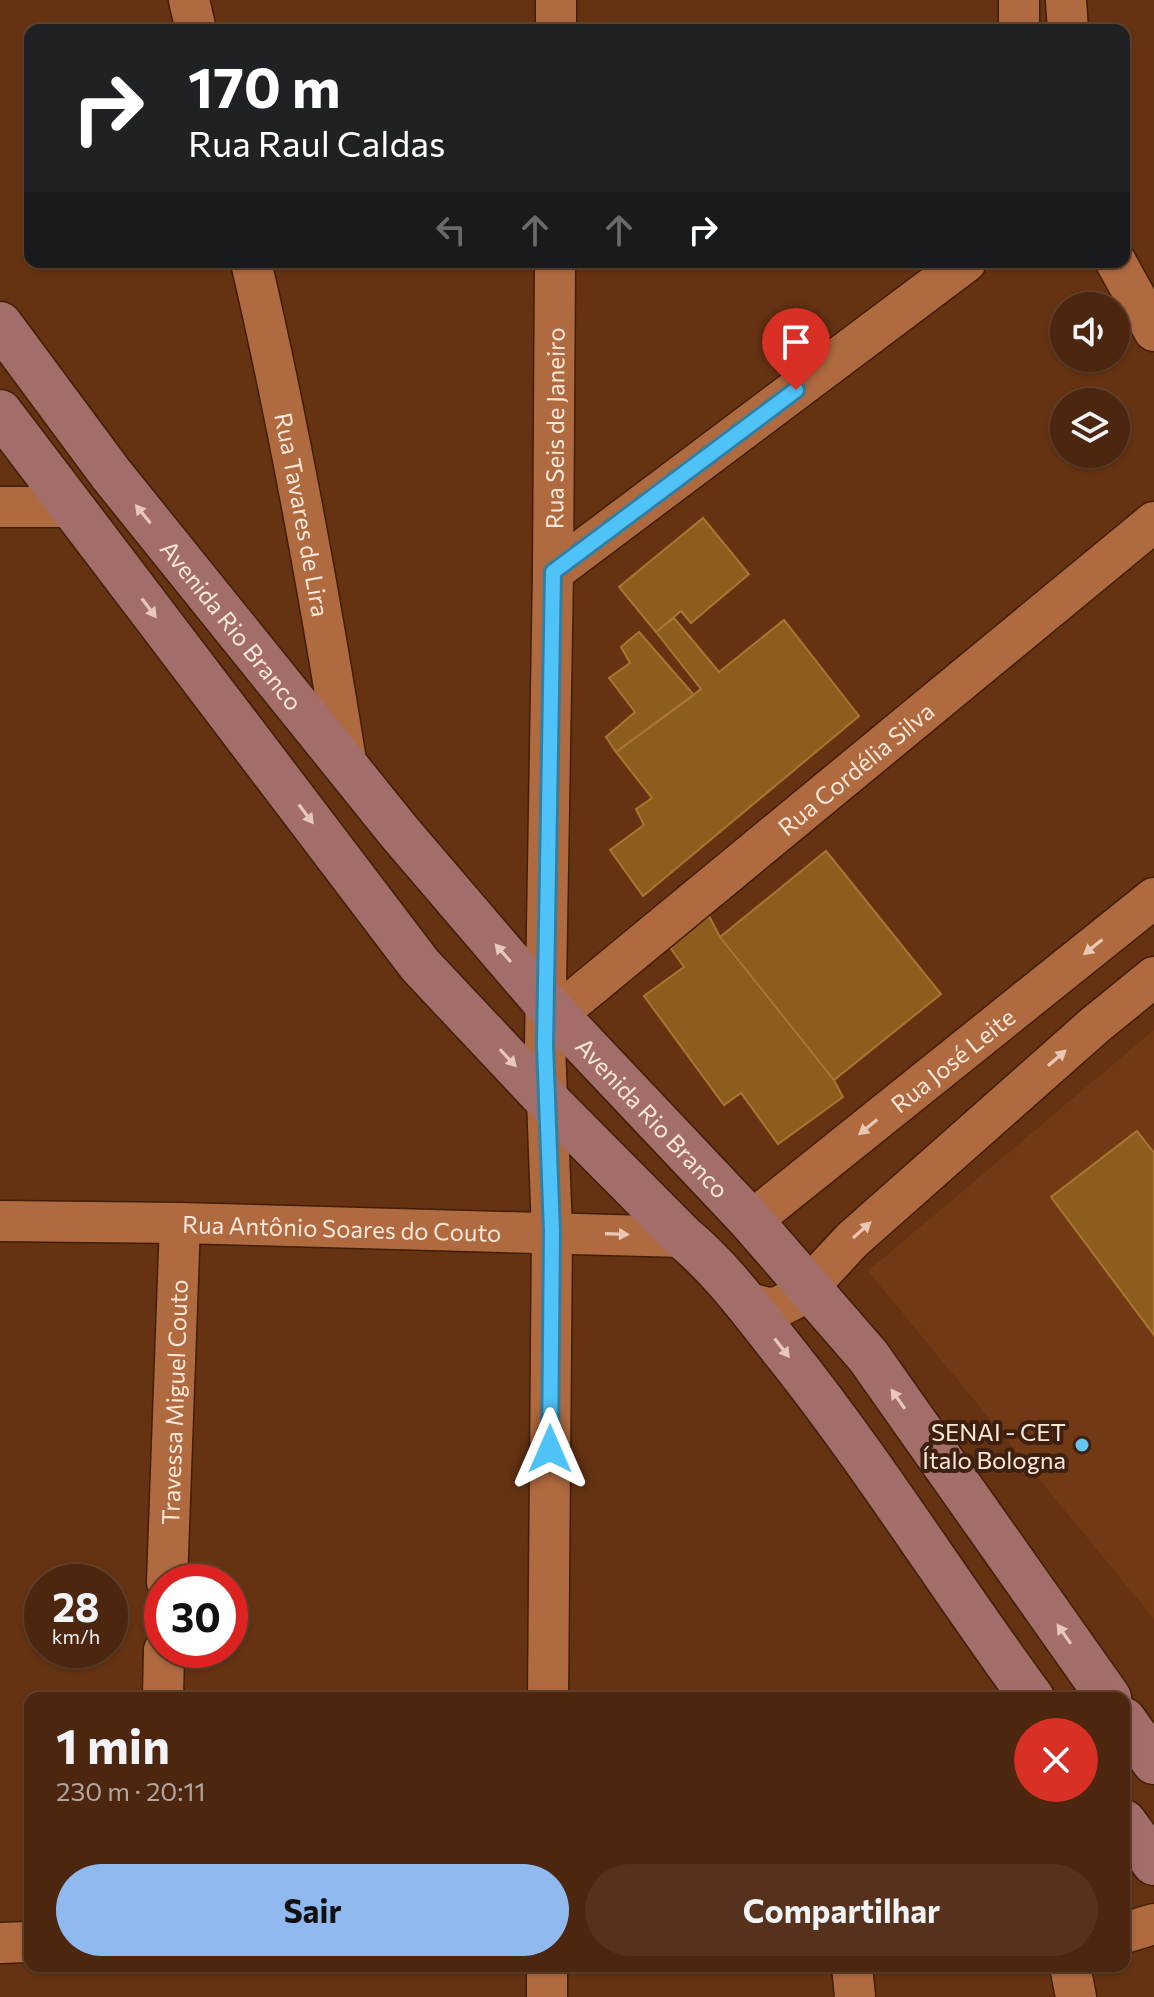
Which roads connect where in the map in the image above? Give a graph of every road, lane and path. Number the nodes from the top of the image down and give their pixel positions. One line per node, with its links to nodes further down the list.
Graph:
1 (189, 0): 5 (street)
2 (556, 0): 6 (street)
3 (1019, 0): 7 (street)
4 (1066, 0): 8 (street)
5 (195, 24)
6 (556, 24)
7 (1019, 24)
8 (1068, 24)
9 (252, 268): 20 (street, Rua Tavares de Lira)
10 (555, 268): 19 (street, Rua Seis de Janeiro)
11 (958, 268): 19 (street)
12 (1119, 268): 14 (street)
13 (0, 324): 20 (main road, Avenida Rio Branco, one-way to 13)
14 (1154, 331)
15 (0, 412): 17 (main road)
16 (0, 507): 17 (street)
17 (73, 507): 22 (main road, one-way to 22)
18 (1154, 522): 25 (street, Rua Cordélia Silva)
19 (553, 572): 25 (street, Rua Seis de Janeiro)
20 (347, 767): 21 (main road, Avenida Rio Branco)
21 (400, 833): 22 (main road); 25 (main road, Avenida Rio Branco, one-way to 21)
22 (346, 867): 26 (main road, one-way to 26)
23 (1154, 898): 28 (street, Rua José Leite, one-way to 28)
24 (1154, 977): 32 (street, one-way to 24)
25 (552, 1010): 26 (street, Rua Seis de Janeiro); 28 (main road, Avenida Rio Branco)
26 (546, 1099): 30 (street, Rua Seis de Janeiro); 31 (main road)
27 (0, 1221): 29 (street, Rua Antônio Soares do Couto)
28 (751, 1221): 32 (main road, Avenida Rio Branco)
29 (180, 1223): 30 (street, Rua Antônio Soares do Couto); 34 (street, Travessa Miguel Couto)
30 (552, 1232): 31 (street, Rua Antônio Soares do Couto, one-way to 31); 37 (street, Rua Seis de Janeiro)
31 (683, 1237): 33 (main road)
32 (808, 1286): 33 (street); 39 (main road, Avenida Rio Branco, one-way to 32)
33 (745, 1302): 38 (main road, one-way to 38)
34 (168, 1564)
35 (164, 1668): 36 (street)
36 (163, 1692)
37 (548, 1692)
38 (1028, 1692)
39 (1105, 1692)
40 (1130, 1728): 41 (main road)
41 (1154, 1762)
42 (1130, 1830): 43 (main road)
43 (1154, 1863)
44 (1154, 1924): 45 (street)
45 (1130, 1931)
46 (24, 1942): 47 (street)
47 (0, 1943)
48 (547, 1972): 51 (street)
49 (853, 1972): 52 (street)
50 (1071, 1972): 53 (street)
51 (547, 1997)
52 (855, 1997)
53 (1076, 1997)

